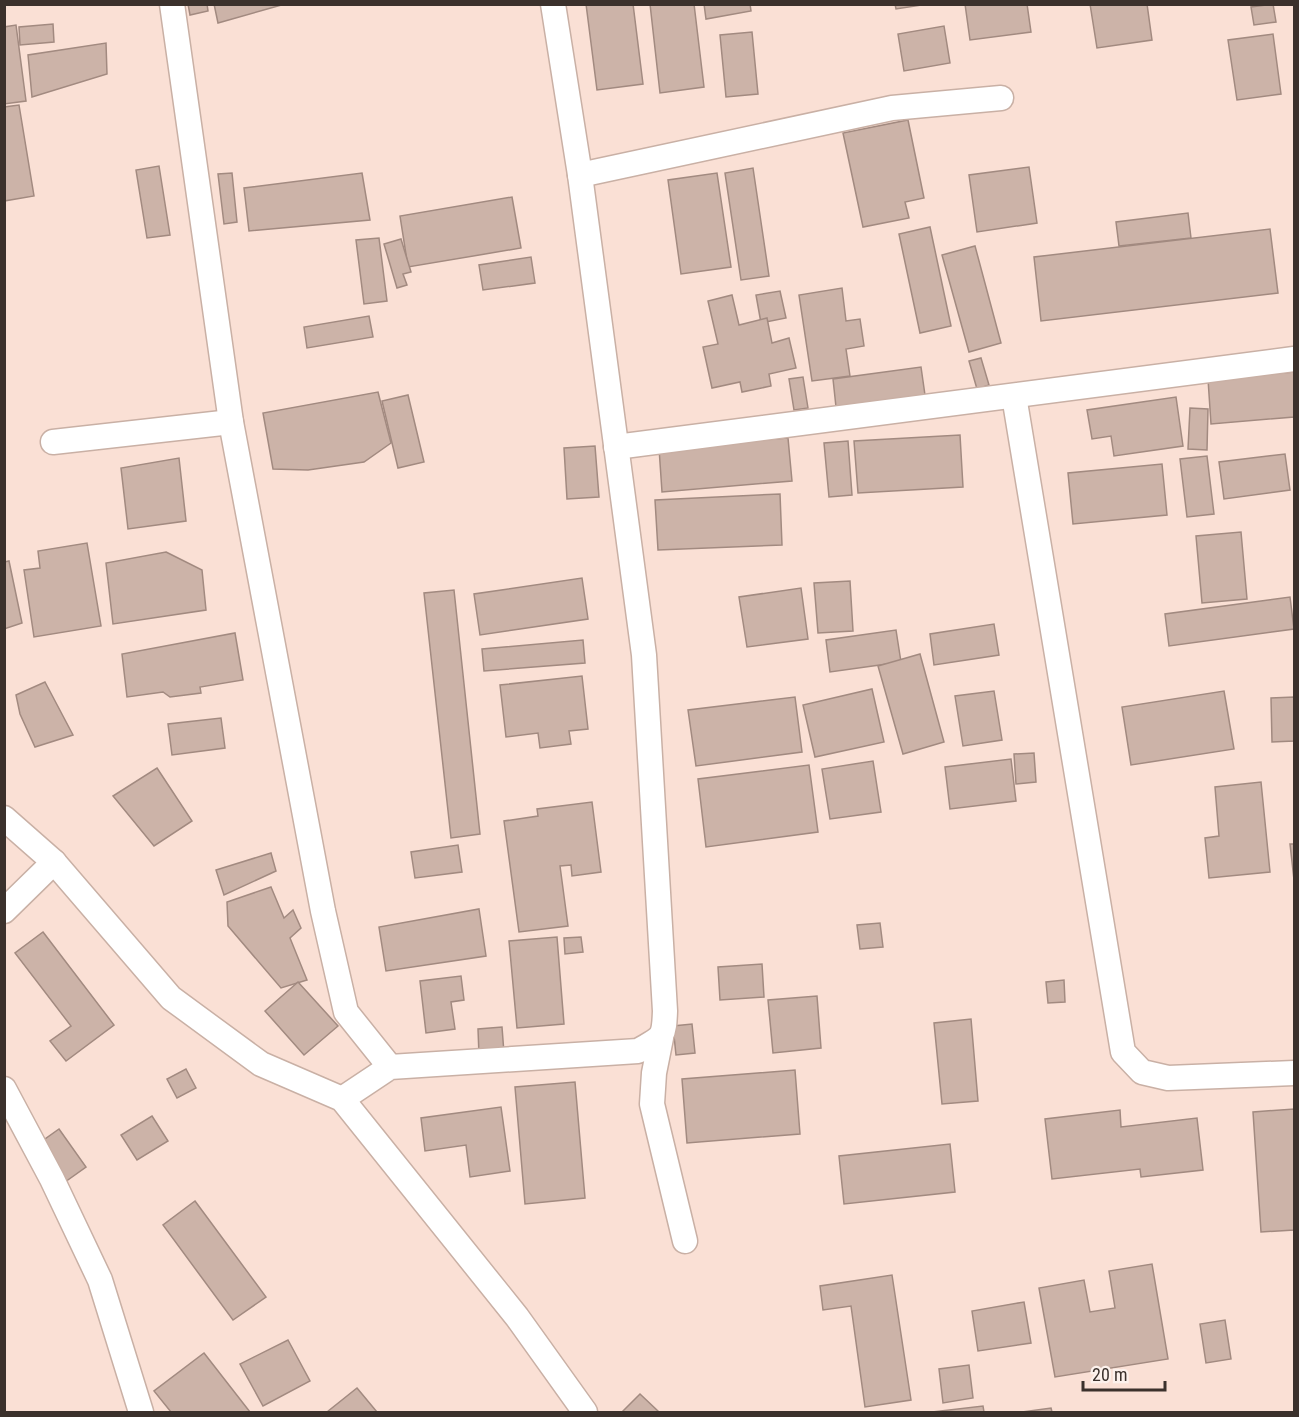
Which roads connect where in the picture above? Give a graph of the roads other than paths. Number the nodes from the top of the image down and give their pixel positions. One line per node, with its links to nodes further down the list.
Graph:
1 (172, 4): 7 (street)
2 (553, 4): 4 (street)
3 (1001, 98): 4 (street)
4 (580, 175): 9 (street)
5 (1294, 359): 6 (street)
6 (1014, 396): 9 (street); 15 (street)
7 (231, 422): 8 (street); 14 (street)
8 (52, 442)
9 (616, 447): 13 (street)
10 (4, 818): 11 (street)
11 (54, 862): 12 (street); 17 (street)
12 (4, 911)
13 (661, 1038): 14 (street); 18 (street)
14 (390, 1067): 17 (street)
15 (1294, 1073)
16 (4, 1089): 19 (street)
17 (342, 1099): 20 (street)
18 (685, 1240)
19 (141, 1413)
20 (585, 1413)

